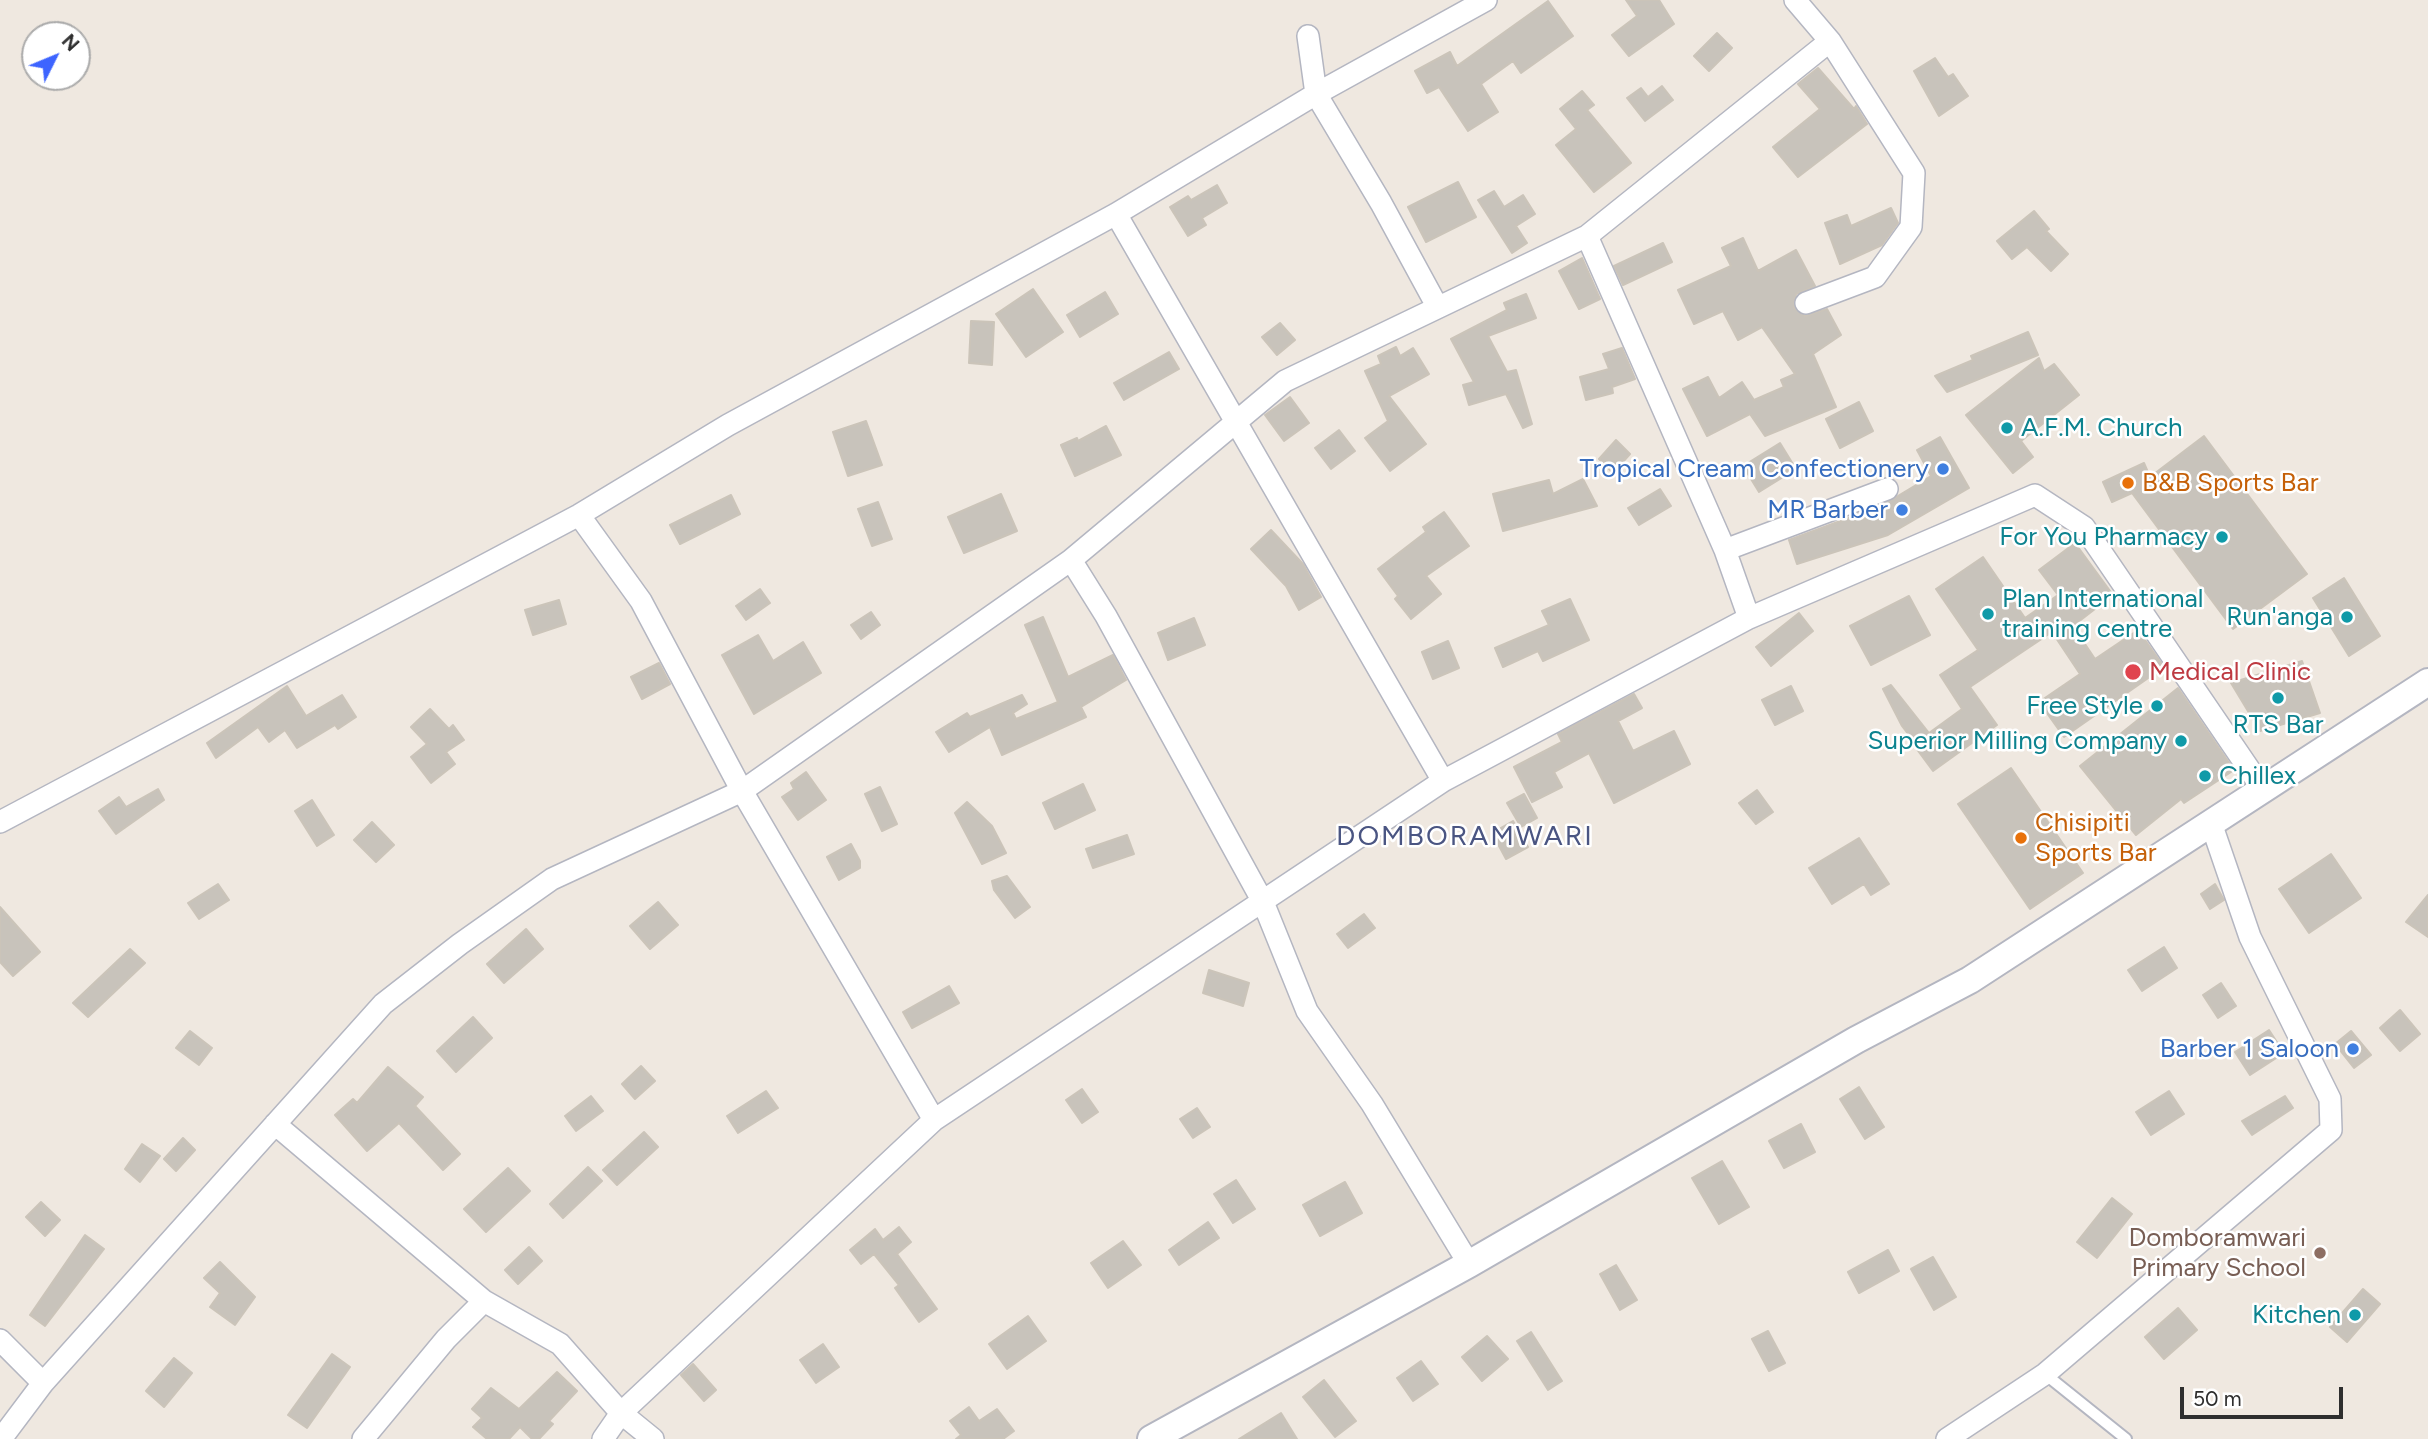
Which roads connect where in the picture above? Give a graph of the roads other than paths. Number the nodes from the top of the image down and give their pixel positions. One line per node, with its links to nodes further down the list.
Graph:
1 (1486, 0): 5 (street)
2 (1795, 0): 4 (street)
3 (1308, 36): 5 (street)
4 (1830, 41): 7 (street); 8 (street)
5 (1316, 94): 6 (street); 9 (street)
6 (1116, 214): 10 (street); 12 (street)
7 (1587, 236): 9 (street); 13 (street)
8 (1807, 303)
9 (1437, 306): 10 (street)
10 (1237, 420): 14 (street); 17 (street)
11 (1887, 489): 13 (street)
12 (579, 515): 18 (street); 20 (street)
13 (1725, 550): 15 (street)
14 (1071, 560): 18 (street); 22 (street)
15 (1749, 618): 17 (street); 19 (street)
16 (2428, 682): 19 (street)
17 (1443, 781): 22 (street)
18 (742, 791): 23 (street); 24 (street)
19 (2264, 791): 21 (street)
20 (0, 822)
21 (2212, 826): 25 (street); 28 (street)
22 (1263, 902): 23 (street); 25 (street)
23 (934, 1120): 30 (street)
24 (275, 1124): 26 (street); 29 (street)
25 (1469, 1264): 35 (street)
26 (484, 1301): 30 (street); 32 (street)
27 (0, 1340): 29 (street)
28 (2045, 1374): 36 (street); 37 (lane)
29 (43, 1383): 31 (street)
30 (621, 1413): 33 (street); 34 (street)
31 (1, 1439)
32 (363, 1439)
33 (603, 1439)
34 (653, 1439)
35 (1151, 1439)
36 (1947, 1439)
37 (2126, 1439)

